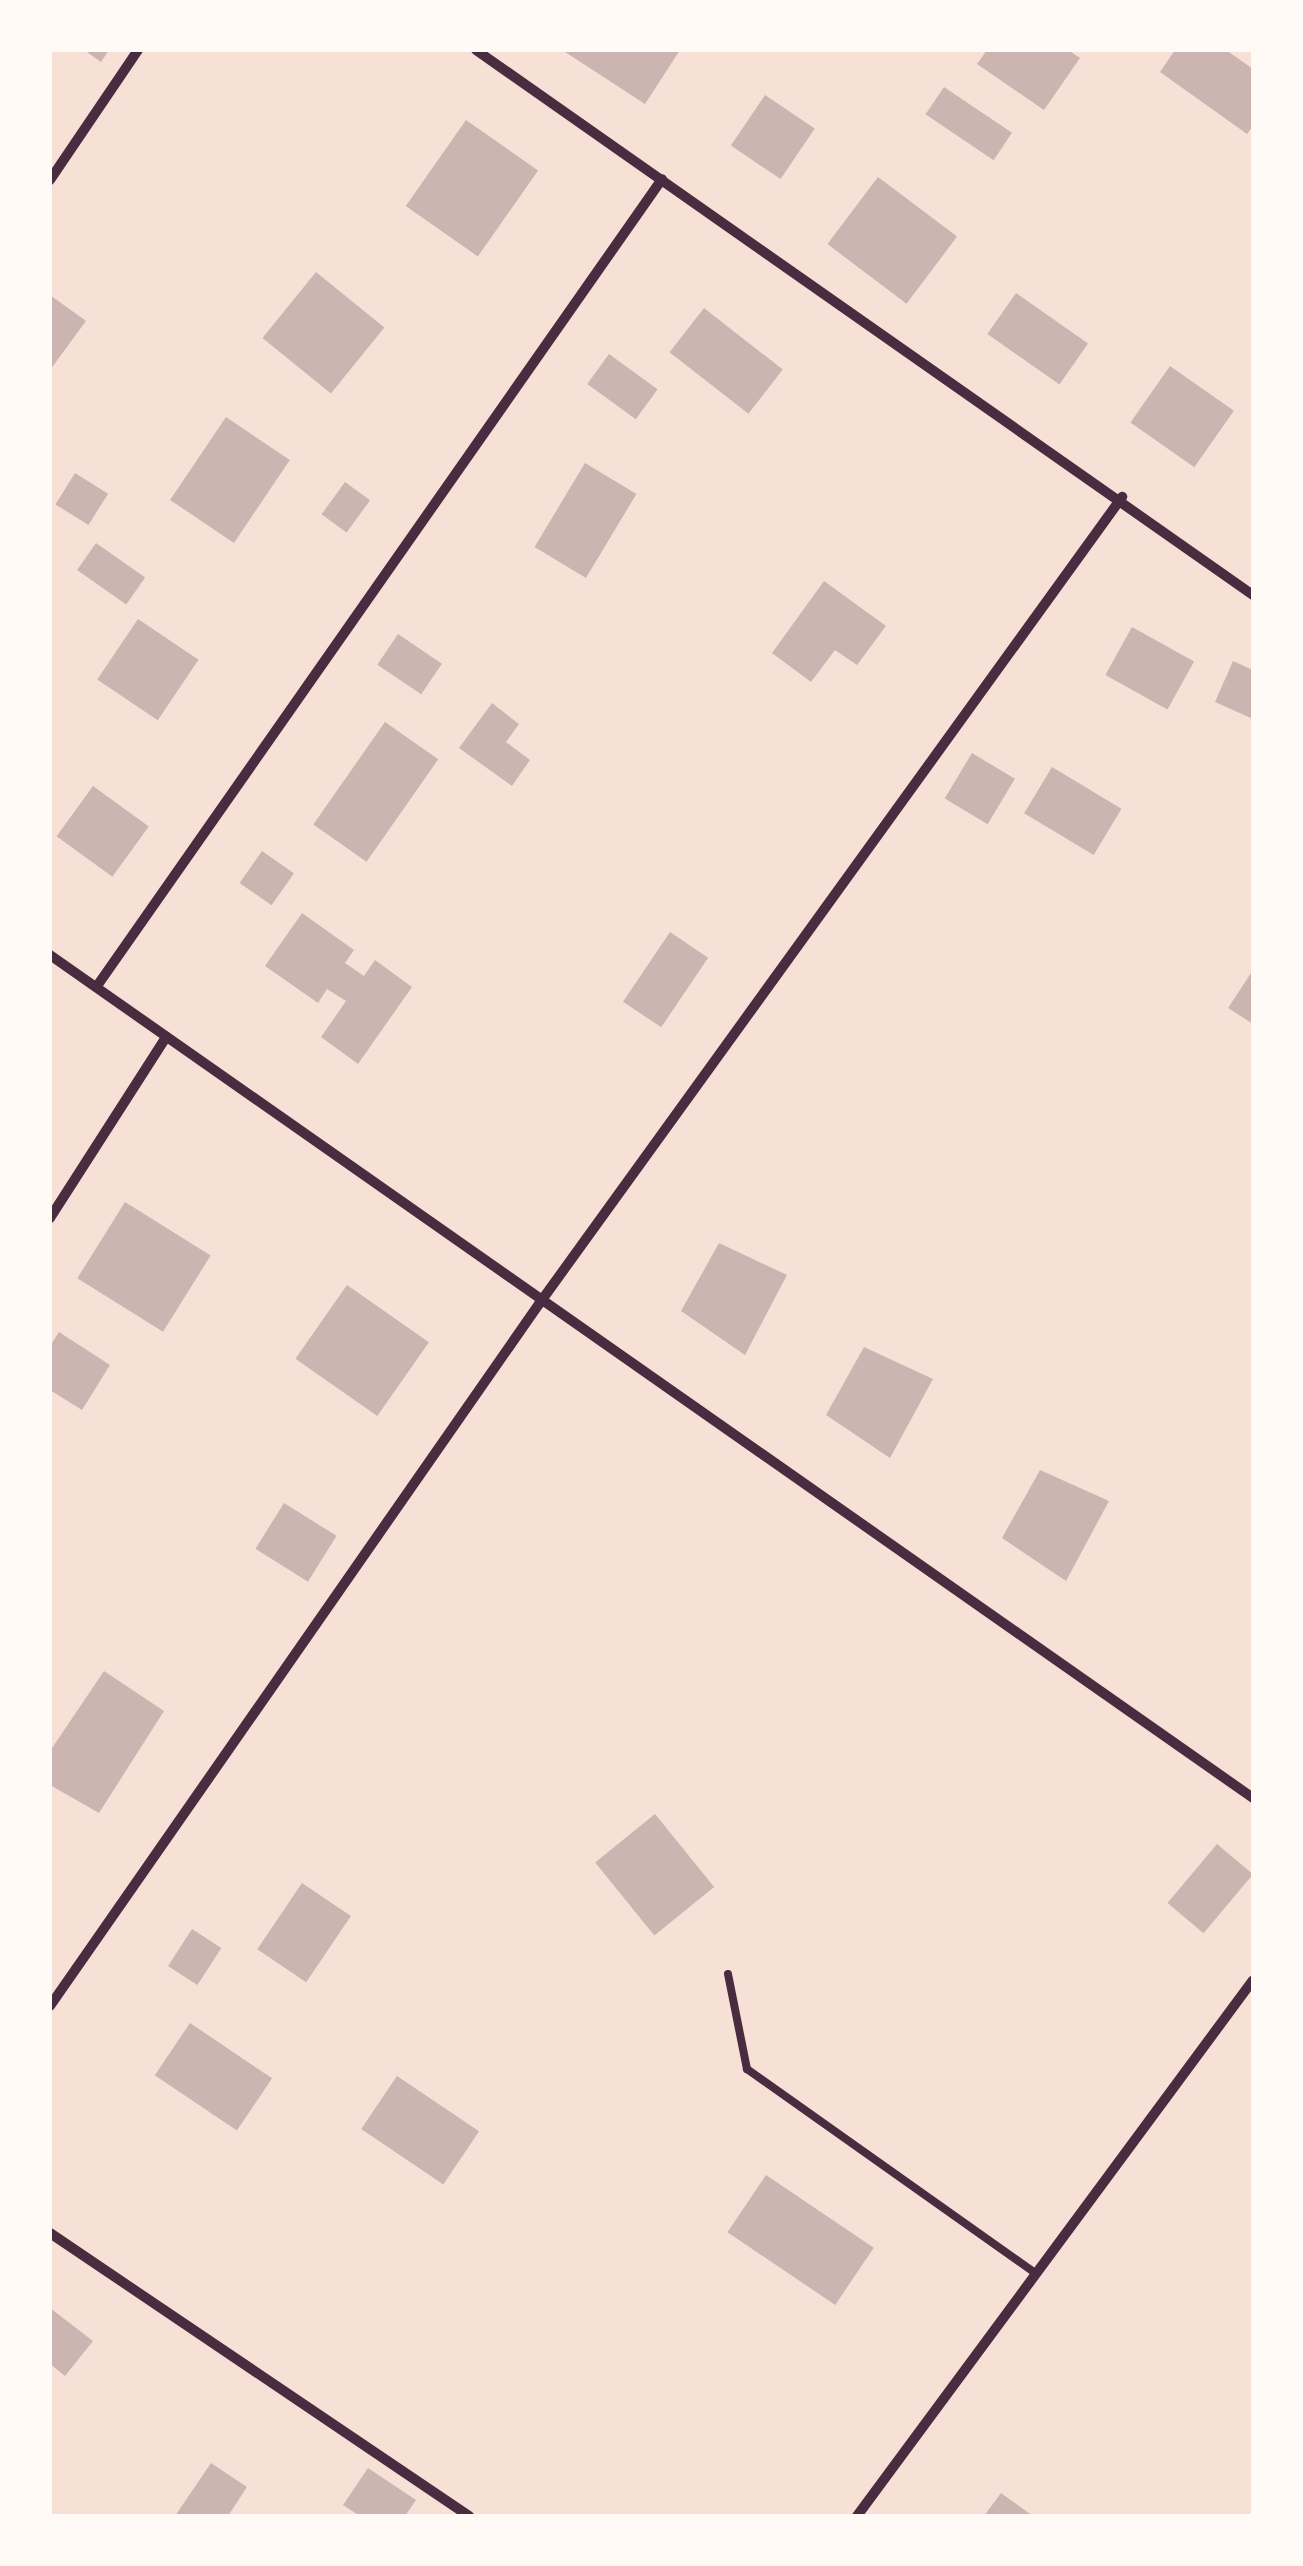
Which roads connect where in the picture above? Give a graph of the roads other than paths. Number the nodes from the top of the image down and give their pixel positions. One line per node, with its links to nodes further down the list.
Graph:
1 (138, 50): 4 (street)
2 (476, 50): 3 (street)
3 (662, 179): 5 (street); 8 (street)
4 (50, 180)
5 (1122, 497): 6 (street); 11 (street)
6 (1253, 595)
7 (50, 955): 8 (street)
8 (97, 986): 9 (street)
9 (166, 1037): 10 (street); 11 (street)
10 (50, 1218)
11 (539, 1304): 12 (street); 15 (street)
12 (1253, 1798)
13 (728, 1974): 17 (lane)
14 (1253, 1980): 17 (street)
15 (50, 2006)
16 (50, 2233): 18 (street)
17 (1036, 2274): 19 (street)
18 (469, 2516)
19 (857, 2516)

